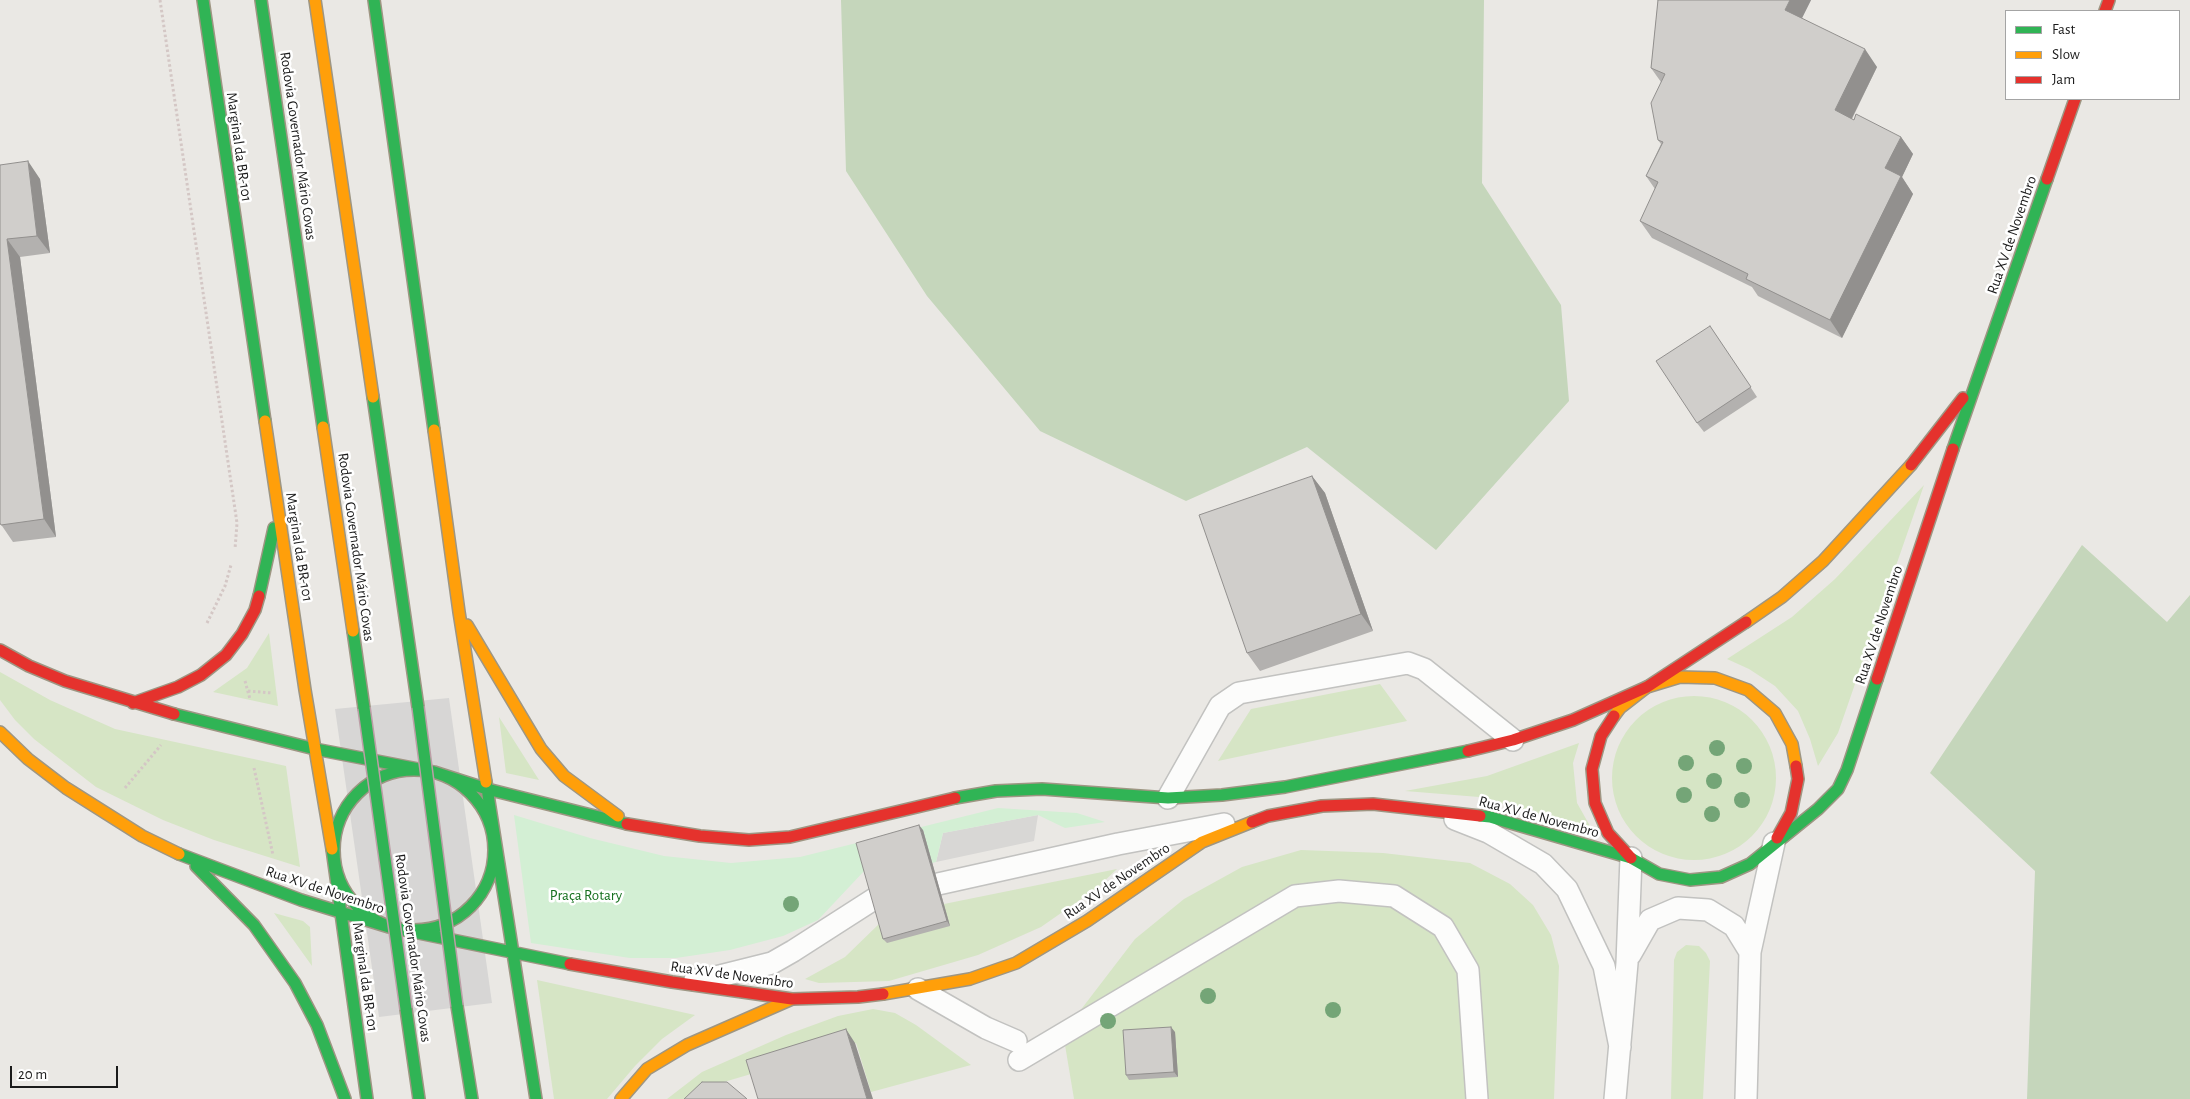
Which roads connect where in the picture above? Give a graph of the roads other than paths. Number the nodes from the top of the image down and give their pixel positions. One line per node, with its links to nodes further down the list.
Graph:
1 (203, 0): 7 (main road, Marginal da BR-101)
2 (261, 0): 39 (main road, Rodovia Governador Mário Covas, bridge)
3 (315, 0): 40 (main road, bridge)
4 (374, 0): 8 (main road)
5 (2075, 100): 6 (main road, Rua XV de Novembro)
6 (1976, 380): 10 (main road, Rua XV de Novembro); 22 (main road, Rua XV de Novembro)
7 (278, 507): 11 (main road); 14 (main road, Marginal da BR-101)
8 (459, 612): 16 (main road); 20 (main road)
9 (0, 650): 11 (main road, Rua XV de Novembro)
10 (1647, 687): 13 (main road, Rua XV de Novembro); 22 (main road); 23 (main road)
11 (133, 703): 14 (main road, Rua XV de Novembro)
12 (0, 732): 24 (main road, Rua XV de Novembro)
13 (1513, 740): 17 (main road, Rua XV de Novembro); 17 (lane)
14 (315, 749): 15 (main road, Rua XV de Novembro); 25 (main road, Marginal da BR-101)
15 (434, 772): 16 (main road, Rua XV de Novembro); 21 (main road); 25 (main road)
16 (487, 790): 20 (main road, Rua XV de Novembro); 21 (main road)
17 (1168, 798): 20 (main road, Rua XV de Novembro)
18 (1432, 809): 19 (main road, Rua XV de Novembro); 23 (main road, Rua XV de Novembro); 36 (lane)
19 (1268, 816): 26 (lane); 34 (main road, Rua XV de Novembro)
20 (634, 826)
21 (495, 843): 29 (main road); 31 (main road)
22 (1774, 843): 23 (main road, Rua XV de Novembro); 30 (lane)
23 (1632, 858): 32 (lane)
24 (189, 859): 28 (main road, Rua XV de Novembro); 37 (main road)
25 (335, 866): 28 (main road, Marginal da BR-101); 29 (main road)
26 (938, 884)
27 (874, 899): 33 (lane)
28 (341, 912): 29 (main road, Rua XV de Novembro); 38 (main road, Marginal da BR-101)
29 (390, 927): 31 (main road, Rua XV de Novembro)
30 (1750, 952): 32 (lane); 45 (lane)
31 (514, 953): 33 (main road, Rua XV de Novembro); 41 (main road)
32 (1627, 963): 36 (lane)
33 (672, 982): 35 (main road, Rua XV de Novembro)
34 (918, 990): 35 (main road, Rua XV de Novembro); 43 (lane)
35 (792, 999): 42 (main road)
36 (1620, 1047): 44 (lane)
37 (345, 1099)
38 (367, 1099)
39 (419, 1099)
40 (472, 1099)
41 (536, 1099)
42 (621, 1099)
43 (1478, 1099)
44 (1615, 1099)
45 (1746, 1099)

